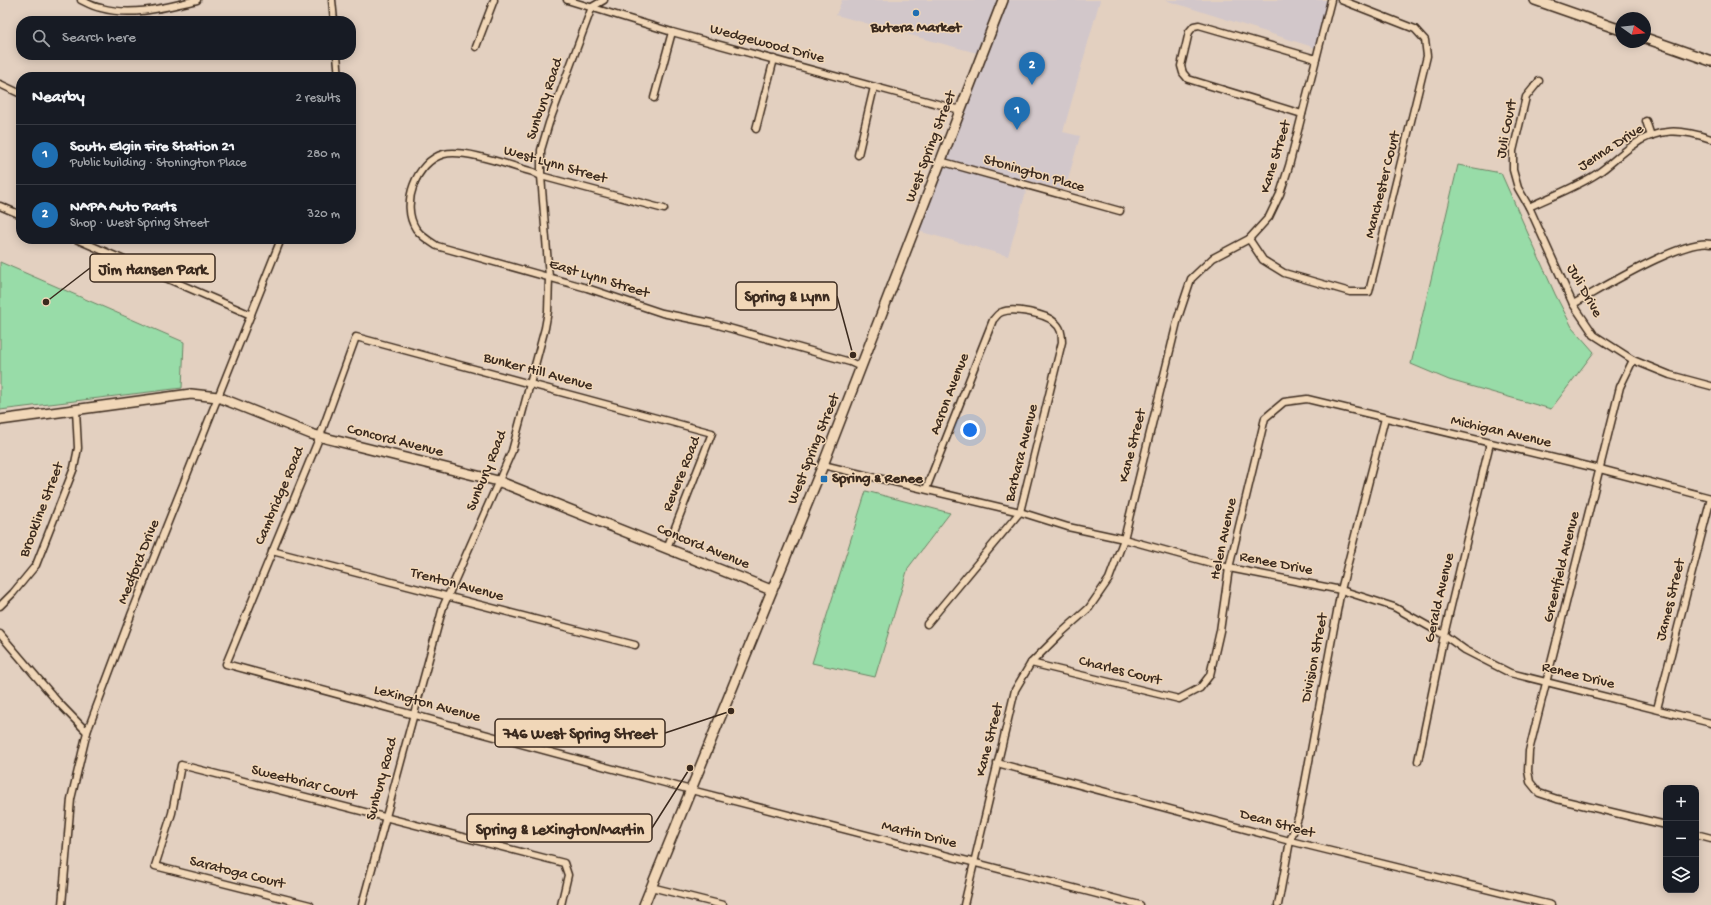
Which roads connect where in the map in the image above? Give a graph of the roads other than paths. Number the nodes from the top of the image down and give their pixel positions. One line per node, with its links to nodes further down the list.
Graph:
1 (80, 0): 2 (street)
2 (197, 0)
3 (332, 0): 12 (street)
4 (494, 0): 16 (street)
5 (567, 0): 11 (street, Wedgewood Drive)
6 (604, 0): 11 (street)
7 (1003, 0): 27 (main road, West Spring Street)
8 (1331, 0): 18 (street, Kane Street)
9 (1341, 0): 42 (street, Manchester Court)
10 (1535, 0): 13 (main road)
11 (592, 7): 14 (street, Wedgewood Drive); 36 (street, Sunbury Road)
12 (334, 16)
13 (1615, 28)
14 (672, 32): 17 (street, Wedgewood Drive); 26 (street)
15 (1651, 40): 20 (main road)
16 (476, 47)
17 (774, 59): 24 (street, Wedgewood Drive); 30 (street)
18 (1316, 59): 28 (street, Kane Street); 28 (street)
19 (337, 60): 21 (street)
20 (1711, 61)
21 (339, 72)
22 (1539, 81): 38 (street, Juli Court)
23 (0, 84): 25 (street)
24 (874, 87): 27 (street, Wedgewood Drive); 33 (street)
25 (16, 92)
26 (654, 98)
27 (960, 110): 35 (main road, West Spring Street)
28 (1302, 114): 42 (street, Kane Street)
29 (1646, 121): 31 (street)
30 (756, 129)
31 (1651, 136): 32 (street, Jenna Drive); 38 (street, Jenna Drive)
32 (1711, 139)
33 (858, 155)
34 (438, 157): 36 (street, West Lynn Street); 46 (street, East Lynn Street)
35 (940, 161): 40 (street, Stonington Place); 52 (main road, West Spring Street)
36 (541, 176): 39 (street, West Lynn Street); 46 (street, Sunbury Road)
37 (0, 206): 41 (street)
38 (1529, 207): 47 (street, Juli Drive)
39 (664, 209)
40 (1120, 211)
41 (16, 213)
42 (1249, 239): 69 (street, Kane Street)
43 (88, 244): 48 (street)
44 (279, 244): 48 (street, Medford Drive)
45 (1711, 244): 47 (street)
46 (549, 277): 52 (street, East Lynn Street); 53 (street, Sunbury Road)
47 (1573, 304): 51 (street, Juli Drive)
48 (251, 315): 55 (street, Medford Drive)
49 (1060, 328): 66 (street, Aaron Avenue); 68 (street, Barbara Avenue)
50 (356, 337): 53 (street, Bunker Hill Avenue); 61 (street, Cambridge Road)
51 (1633, 360): 54 (street, Juli Drive); 64 (street, Greenfield Avenue)
52 (861, 367): 63 (main road, West Spring Street)
53 (530, 384): 60 (street, Bunker Hill Avenue); 65 (street, Sunbury Road)
54 (1711, 386)
55 (218, 397): 57 (main road, Concord Avenue); 61 (main road, Concord Avenue); 88 (street, Medford Drive)
56 (1284, 402): 58 (street, Michigan Avenue); 72 (street, Helen Avenue)
57 (76, 410): 59 (main road, Concord Avenue); 76 (street, Brookline Street)
58 (1385, 418): 62 (street, Michigan Avenue); 74 (street, Division Street)
59 (0, 420)
60 (712, 433): 70 (street, Revere Road)
61 (320, 436): 65 (main road, Concord Avenue); 71 (street, Cambridge Road)
62 (1490, 443): 64 (street, Michigan Avenue); 79 (street, Gerald Avenue)
63 (823, 465): 66 (street, Renee Drive); 73 (main road, West Spring Street)
64 (1600, 469): 67 (street, Michigan Avenue); 83 (street, Greenfield Avenue)
65 (498, 481): 70 (main road, Concord Avenue); 75 (street, Sunbury Road)
66 (926, 489): 68 (street, Renee Drive)
67 (1711, 498): 85 (street, James Street)
68 (1020, 512): 69 (street, Renee Drive); 77 (street, Barbara Avenue)
69 (1124, 539): 72 (street, Renee Drive); 81 (street, Kane Street)
70 (667, 548): 73 (main road, Concord Avenue)
71 (272, 551): 75 (street, Trenton Avenue); 82 (street, Cambridge Road)
72 (1229, 568): 74 (street, Renee Drive); 84 (street, Helen Avenue)
73 (771, 590): 91 (main road, West Spring Street)
74 (1341, 590): 79 (street, Renee Drive); 96 (street, Division Street)
75 (447, 596): 80 (street, Trenton Avenue); 86 (street, Sunbury Road)
76 (0, 606)
77 (927, 624)
78 (0, 634): 88 (street)
79 (1444, 634): 83 (street, Renee Drive); 89 (street, Gerald Avenue)
80 (635, 646)
81 (1031, 663): 84 (street, Charles Court); 90 (street, Kane Street)
82 (226, 664): 86 (street, Lexington Avenue)
83 (1547, 682): 85 (street, Renee Drive); 93 (street, Greenfield Avenue)
84 (1200, 688)
85 (1657, 709): 87 (street, Renee Drive)
86 (413, 714): 91 (street, Lexington Avenue); 92 (street, Sunbury Road)
87 (1711, 723)
88 (87, 732): 100 (street, Medford Drive)
89 (1418, 760)
90 (997, 763): 96 (street, Dean Street); 97 (street, Kane Street)
91 (691, 790): 97 (street, Martin Drive); 99 (main road, West Spring Street)
92 (385, 817): 98 (street, Sweetbriar Court); 102 (street, Sunbury Road); 103 (street, Sweetbriar Court)
93 (1663, 825)
94 (1699, 835): 95 (street)
95 (1711, 838)
96 (1290, 841): 108 (street, Division Street); 109 (street, Dean Street)
97 (975, 863): 106 (street, Kane Street); 107 (street, Martin Drive)
98 (158, 867): 101 (street, Saratoga Court)
99 (651, 887): 104 (main road, West Spring Street); 105 (street)
100 (62, 905)
101 (310, 905)
102 (362, 905)
103 (561, 905)
104 (644, 905)
105 (723, 905)
106 (964, 905)
107 (1140, 905)
108 (1278, 905)
109 (1551, 905)

